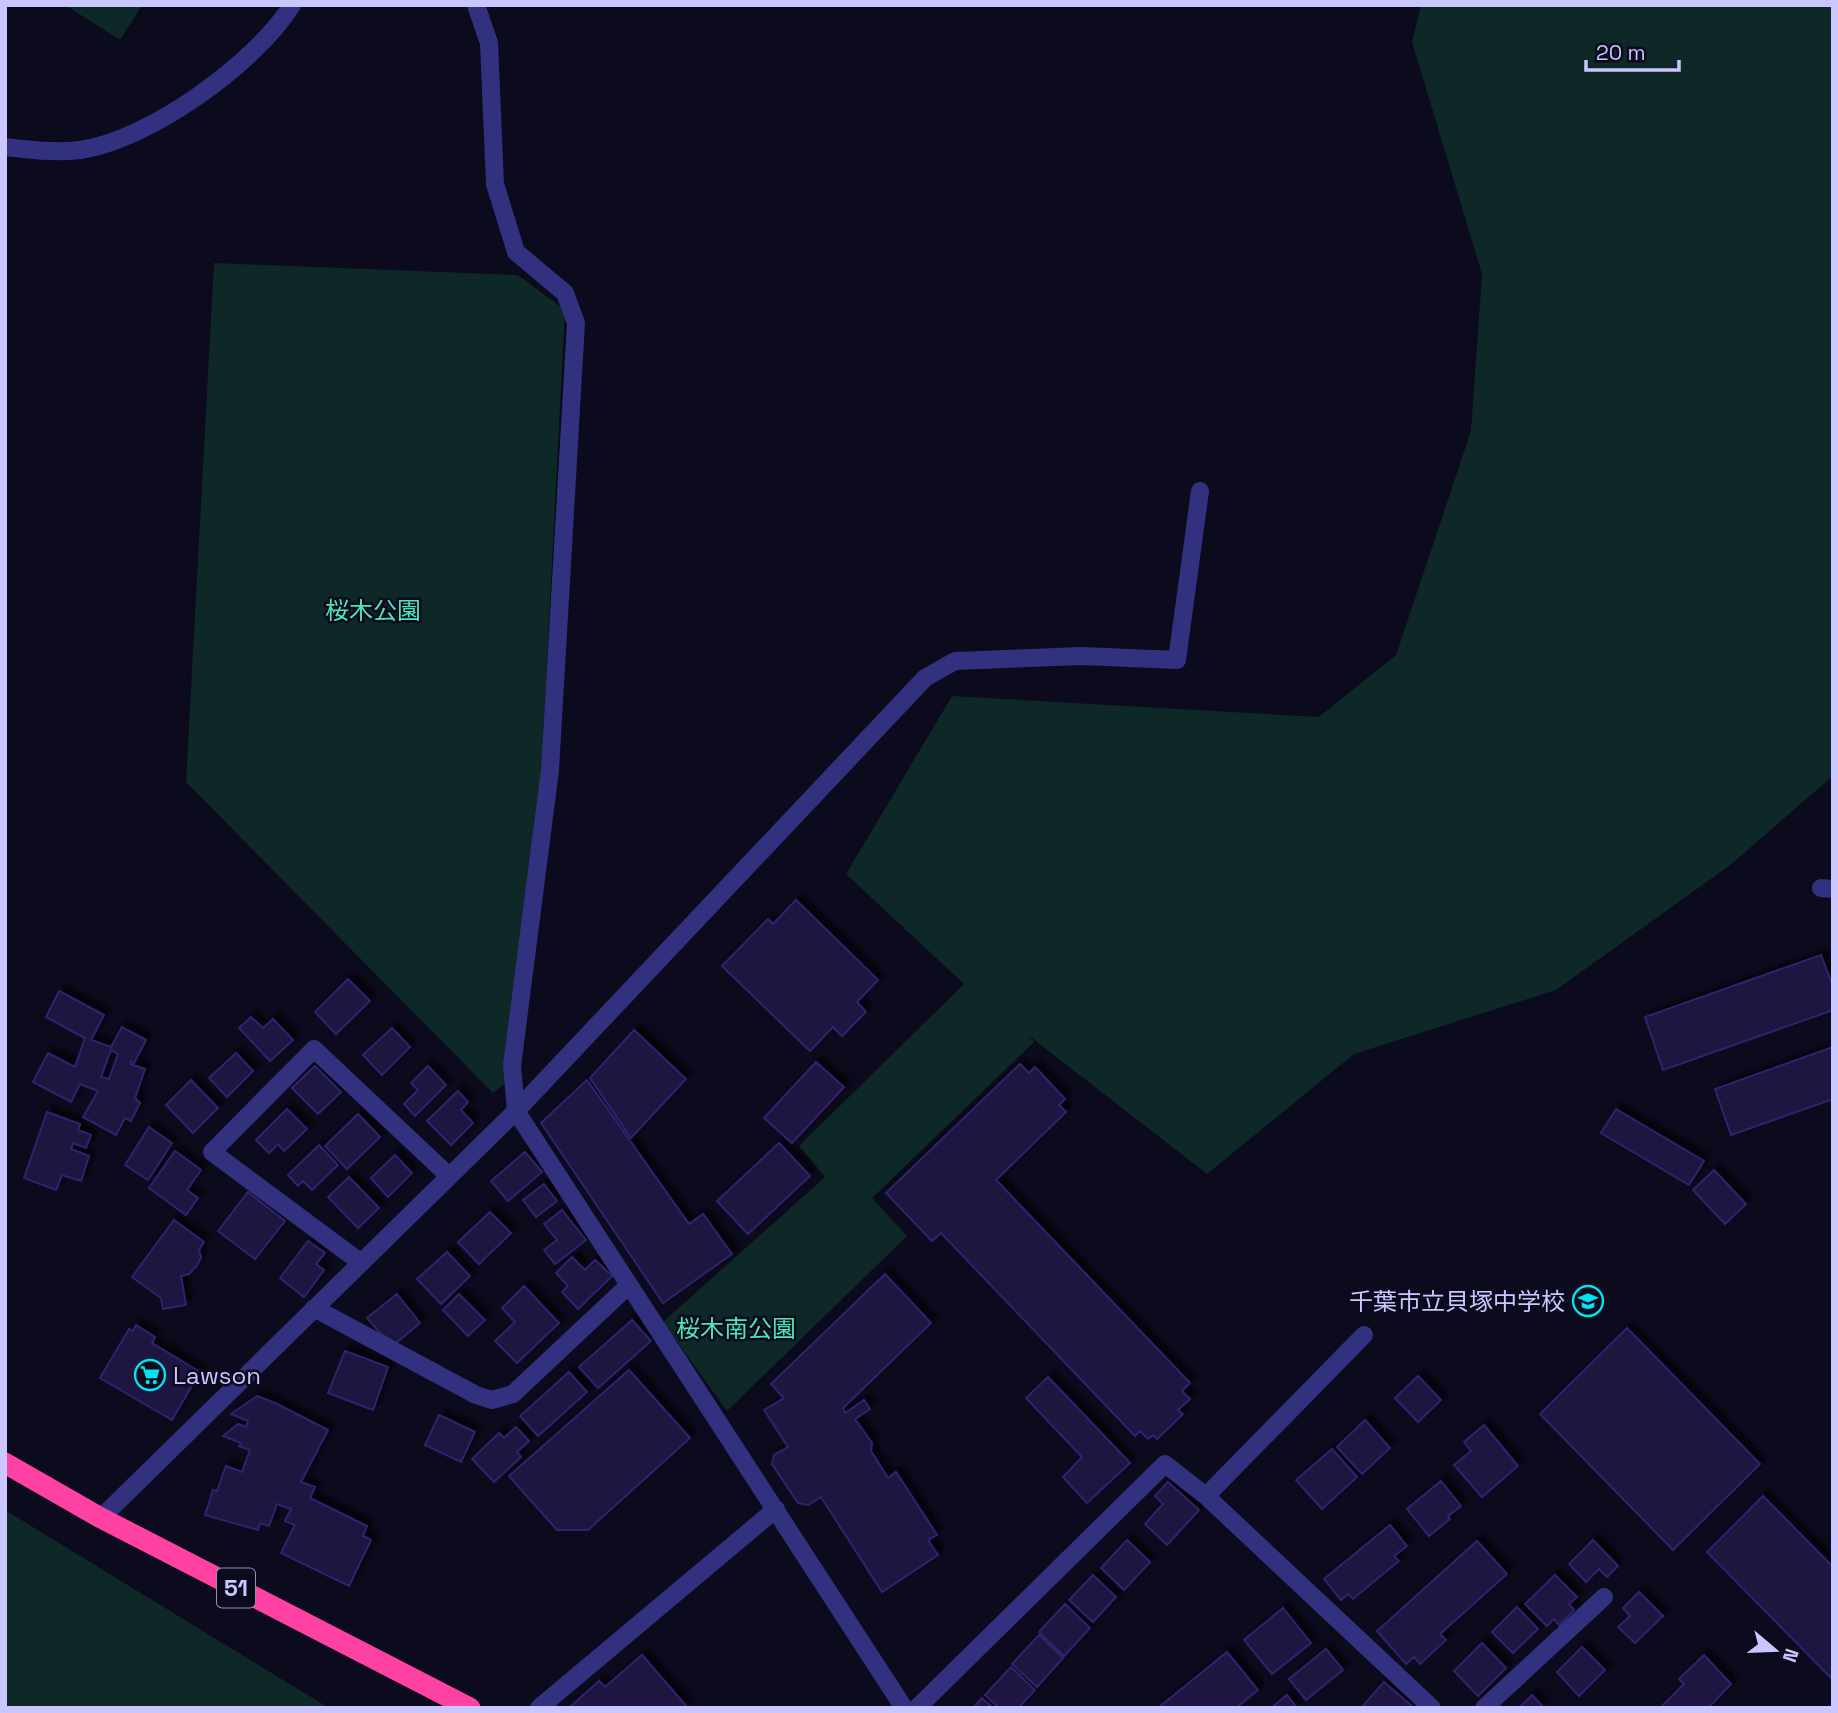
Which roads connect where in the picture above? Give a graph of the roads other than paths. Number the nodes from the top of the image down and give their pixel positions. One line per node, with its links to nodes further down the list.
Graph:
1 (292, 5): 3 (street)
2 (476, 5): 5 (street)
3 (5, 147)
4 (1200, 491): 5 (street)
5 (516, 1111): 6 (street); 8 (street)
6 (449, 1176): 7 (street); 7 (street)
7 (360, 1262): 9 (street)
8 (629, 1285): 9 (street); 13 (street)
9 (314, 1308): 14 (street)
10 (1364, 1335): 12 (street)
11 (5, 1463): 14 (highway, 51)
12 (1206, 1496): 19 (street); 20 (street)
13 (776, 1509): 17 (street); 18 (street)
14 (101, 1518): 16 (highway, 51)
15 (1604, 1597): 21 (street)
16 (470, 1708)
17 (539, 1708)
18 (904, 1708)
19 (917, 1708)
20 (1432, 1708)
21 (1484, 1708)

